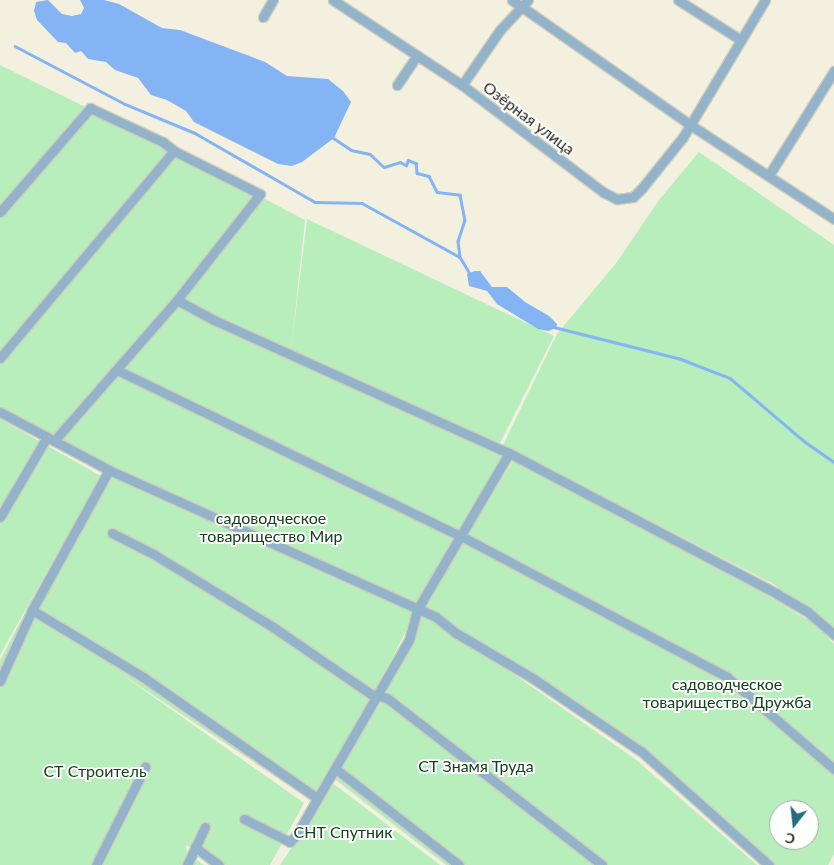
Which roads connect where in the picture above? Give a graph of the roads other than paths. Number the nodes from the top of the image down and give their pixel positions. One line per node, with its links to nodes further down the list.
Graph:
1 (273, 0): 7 (street)
2 (333, 0): 9 (street, Озёрная улица)
3 (512, 0): 6 (street)
4 (678, 0): 8 (street)
5 (765, 0): 8 (street, Озёрная улица)
6 (525, 3): 12 (street); 13 (street)
7 (263, 16)
8 (741, 40): 13 (street, Озёрная улица)
9 (417, 55): 11 (street); 12 (street, Озёрная улица)
10 (834, 71): 15 (street)
11 (397, 85)
12 (462, 85): 13 (street, Озёрная улица)
13 (689, 124): 15 (street)
14 (174, 151): 16 (street); 18 (street); 19 (street)
15 (769, 175): 17 (street)
16 (0, 212)
17 (834, 219)
18 (177, 300): 20 (street); 23 (street)
19 (0, 358)
20 (117, 370): 22 (street); 27 (street)
21 (0, 412): 22 (street)
22 (50, 439): 24 (street); 25 (street)
23 (509, 453): 27 (street); 30 (street)
24 (109, 470): 28 (street); 29 (street)
25 (0, 517)
26 (112, 533): 32 (street)
27 (461, 536): 29 (street); 34 (street)
28 (32, 610): 31 (street); 36 (street)
29 (417, 610): 32 (street); 45 (street)
30 (834, 635)
31 (0, 681)
32 (378, 696): 35 (street); 44 (street)
33 (145, 767): 40 (street)
34 (834, 768)
35 (336, 769): 36 (street); 43 (street)
36 (317, 798): 37 (street)
37 (244, 819)
38 (205, 828): 39 (street)
39 (195, 846): 41 (street); 42 (street)
40 (96, 865)
41 (187, 865)
42 (218, 865)
43 (459, 865)
44 (602, 865)
45 (769, 865)

